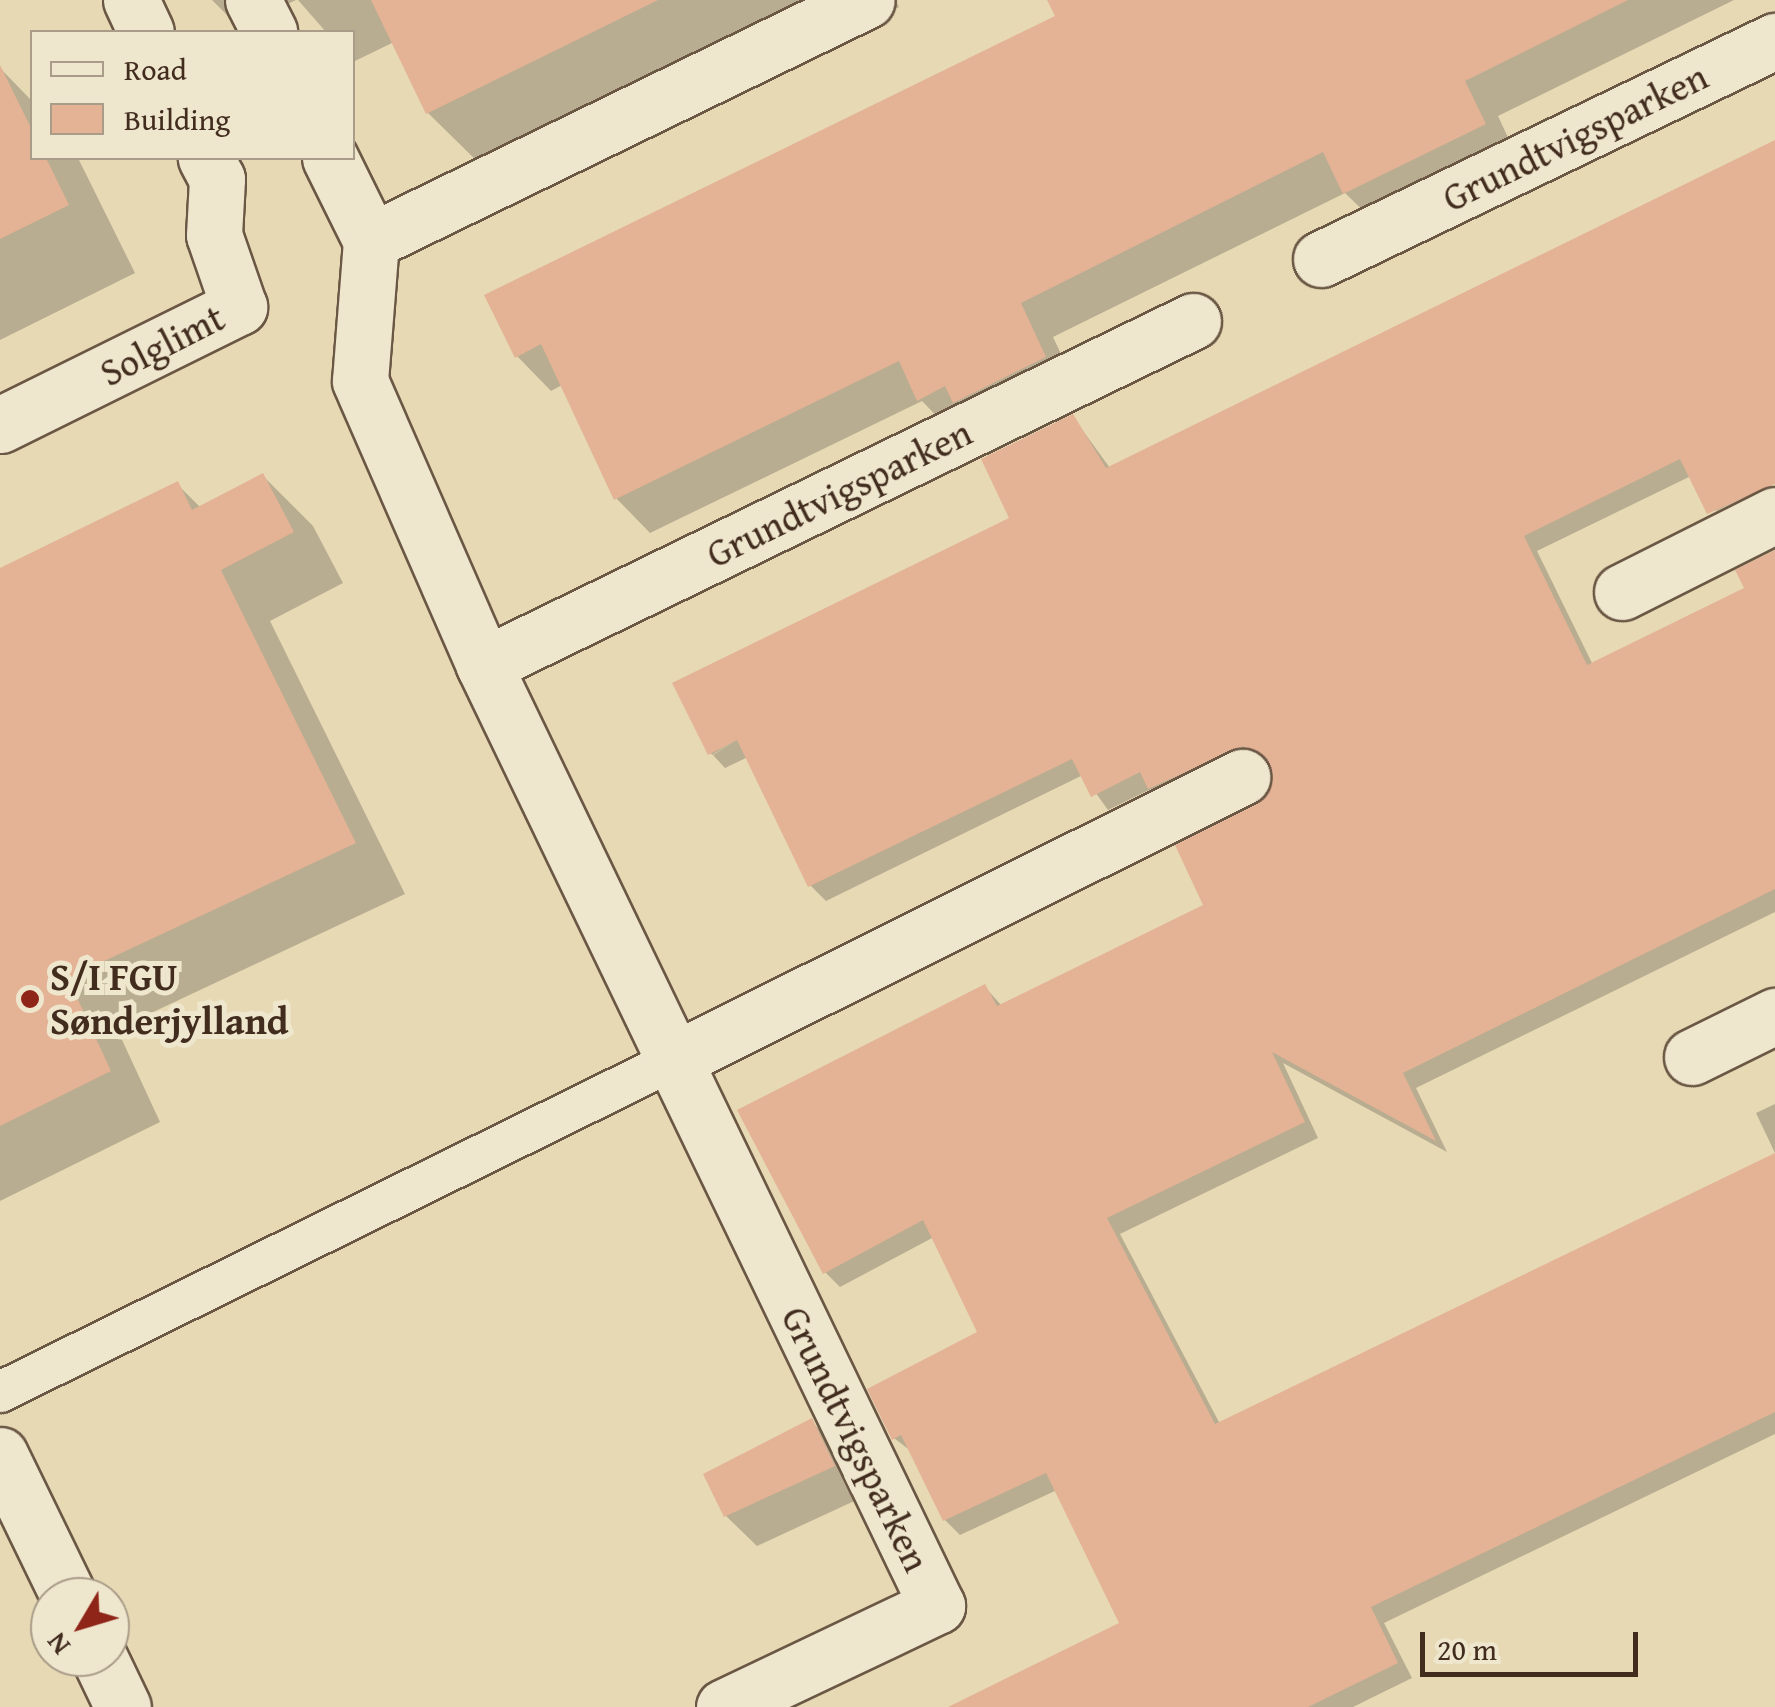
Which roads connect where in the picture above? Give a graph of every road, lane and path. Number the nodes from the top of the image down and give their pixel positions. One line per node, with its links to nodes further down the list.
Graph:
1 (131, 0): 4 (street)
2 (253, 0): 5 (street)
3 (867, 0): 9 (street)
4 (145, 30)
5 (268, 30)
6 (1775, 40): 10 (street, Grundtvigsparken)
7 (207, 160): 12 (street, Solglimt)
8 (331, 160): 9 (street)
9 (371, 241): 15 (street, Grundtvigsparken)
10 (1322, 259)
11 (1193, 321): 15 (street, Grundtvigsparken)
12 (0, 425)
13 (1775, 515): 14 (street)
14 (1622, 592)
15 (484, 665): 19 (street, Grundtvigsparken)
16 (1242, 776): 19 (street)
17 (1775, 1016): 18 (street)
18 (1692, 1058)
19 (674, 1060): 20 (lane); 25 (street, Grundtvigsparken)
20 (0, 1392)
21 (0, 1456): 22 (street)
22 (59, 1577)
23 (108, 1677): 24 (street)
24 (123, 1707)
25 (724, 1707)

